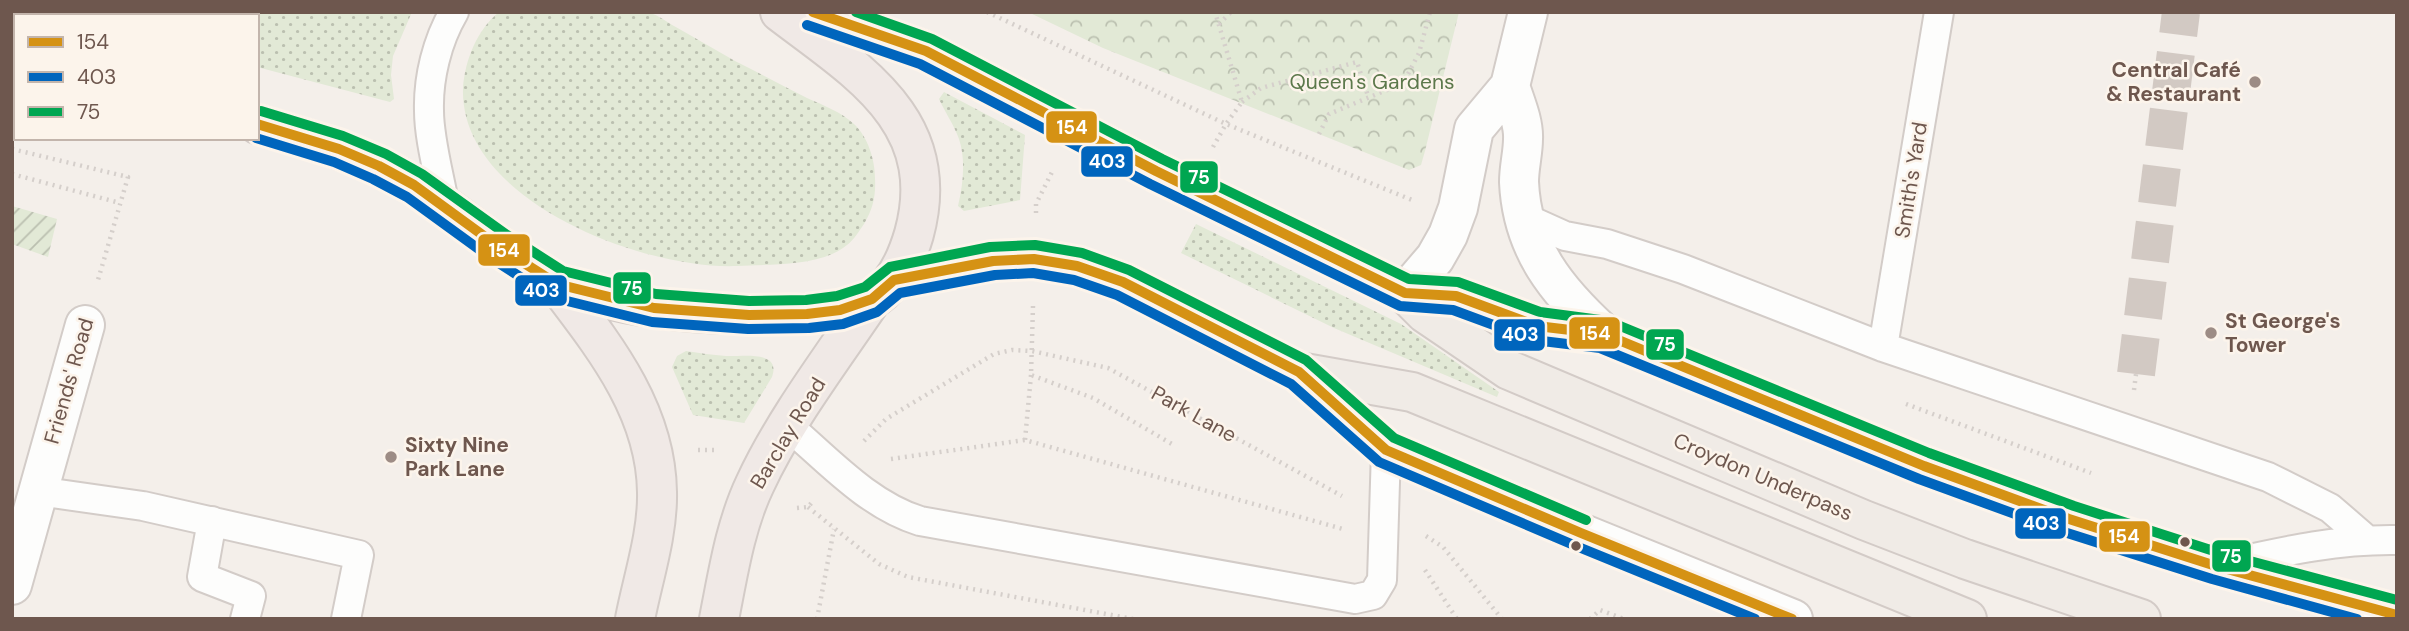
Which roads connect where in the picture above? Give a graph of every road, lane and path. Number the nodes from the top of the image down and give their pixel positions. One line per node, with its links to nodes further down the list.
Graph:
1 (454, 12): 21 (lane)
2 (780, 12): 24 (highway, Barclay Road)
3 (812, 12): 25 (main road)
4 (987, 12): 14 (path)
5 (1216, 12): 10 (path)
6 (1231, 12): 10 (path)
7 (1430, 12): 12 (path)
8 (1528, 12): 11 (street)
9 (1939, 12): 29 (lane, Smith's Yard)
10 (1218, 24): 13 (path)
11 (1510, 86): 22 (street); 25 (street)
12 (1367, 96): 13 (path); 16 (path)
13 (1242, 102): 14 (path)
14 (1226, 124): 19 (path)
15 (259, 125): 21 (highway)
16 (1320, 134)
17 (12, 149): 20 (path, Friends' Road)
18 (12, 174): 20 (path)
19 (1413, 200)
20 (120, 203): 27 (path, Friends' Road)
21 (445, 208): 23 (highway)
22 (1525, 218): 28 (street); 29 (lane)
23 (556, 284): 24 (highway); 54 (highway)
24 (883, 290): 31 (main road); 33 (highway, Barclay Road)
25 (1405, 293): 28 (street); 64 (main road, Croydon Underpass)
26 (1032, 313): 30 (path)
27 (85, 325): 39 (street, Friends' Road)
28 (1604, 334): 49 (street)
29 (1883, 347): 46 (lane)
30 (1032, 351): 32 (path); 35 (path, Park Lane); 40 (path, Park Lane)
31 (1300, 372): 37 (street); 63 (main road)
32 (1031, 375): 34 (path); 36 (path)
33 (788, 426): 37 (lane); 55 (highway, Barclay Road)
34 (1025, 440): 38 (path); 44 (path)
35 (861, 443)
36 (1172, 444)
37 (1385, 450): 62 (street)
38 (880, 461)
39 (38, 491): 42 (lane); 50 (street, Friends' Road)
40 (1347, 498)
41 (808, 507): 43 (path)
42 (212, 521): 52 (lane); 53 (lane)
43 (834, 529): 56 (path); 57 (path)
44 (1353, 533)
45 (1420, 534): 59 (path)
46 (2367, 540): 47 (lane); 49 (lane)
47 (2397, 540)
48 (1422, 565): 58 (path)
49 (2216, 566): 51 (street)
50 (12, 585)
51 (2397, 615)
52 (245, 619)
53 (346, 619)
54 (635, 619)
55 (719, 619)
56 (817, 619)
57 (1133, 619)
58 (1457, 619)
59 (1502, 619)
60 (1590, 619): 61 (path)
61 (1624, 619)
62 (1793, 619)
63 (1967, 619)
64 (2141, 619)

